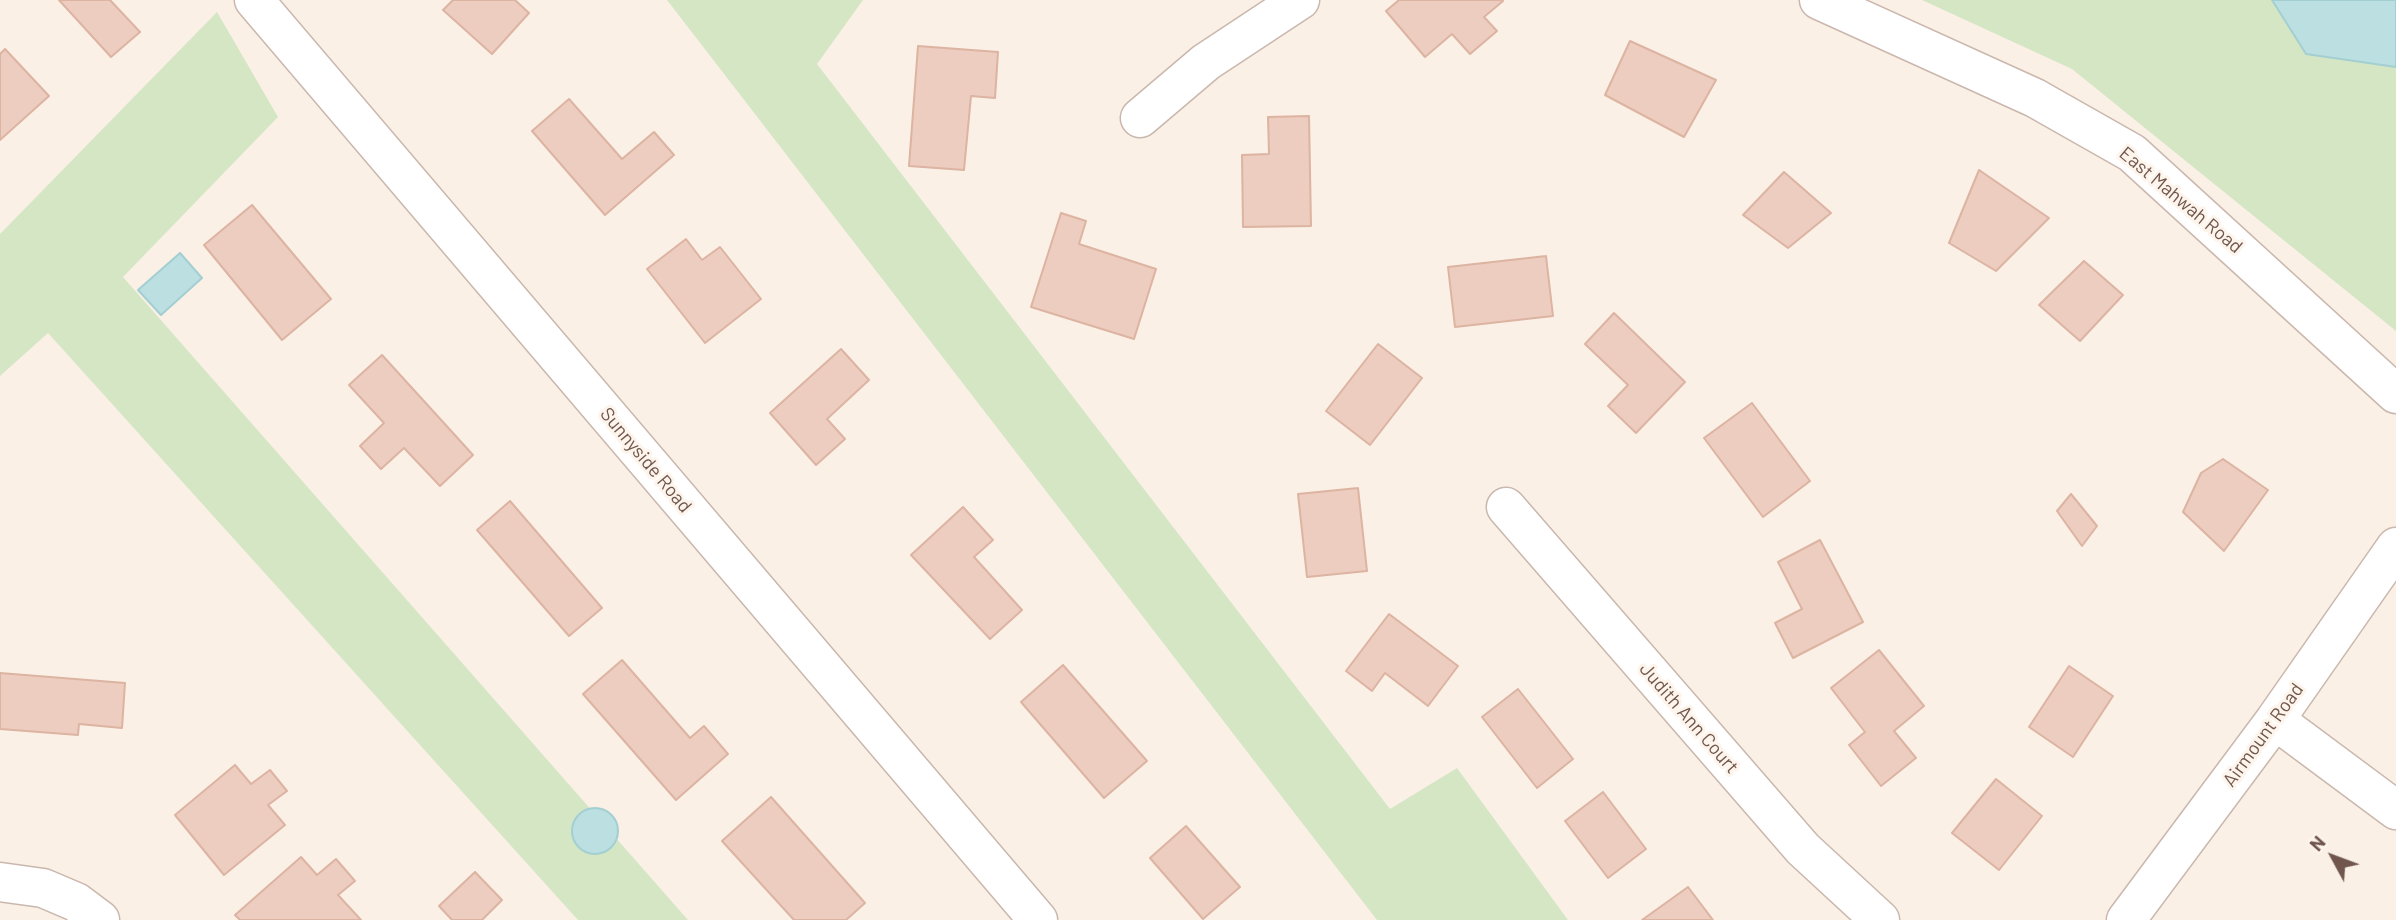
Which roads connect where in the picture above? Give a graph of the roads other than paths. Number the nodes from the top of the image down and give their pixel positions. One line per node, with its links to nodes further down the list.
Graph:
1 (254, 0): 12 (street, Sunnyside Road)
2 (1300, 0): 4 (street)
3 (1819, 0): 5 (street, East Mahwah Road)
4 (1140, 118)
5 (2396, 394)
6 (1506, 507): 13 (street, Judith Ann Court)
7 (2396, 547): 8 (street, Airmount Road)
8 (2275, 720): 9 (street); 14 (street, Airmount Road)
9 (2396, 810)
10 (0, 882): 11 (street)
11 (100, 920)
12 (1038, 920)
13 (1880, 920)
14 (2126, 920)

